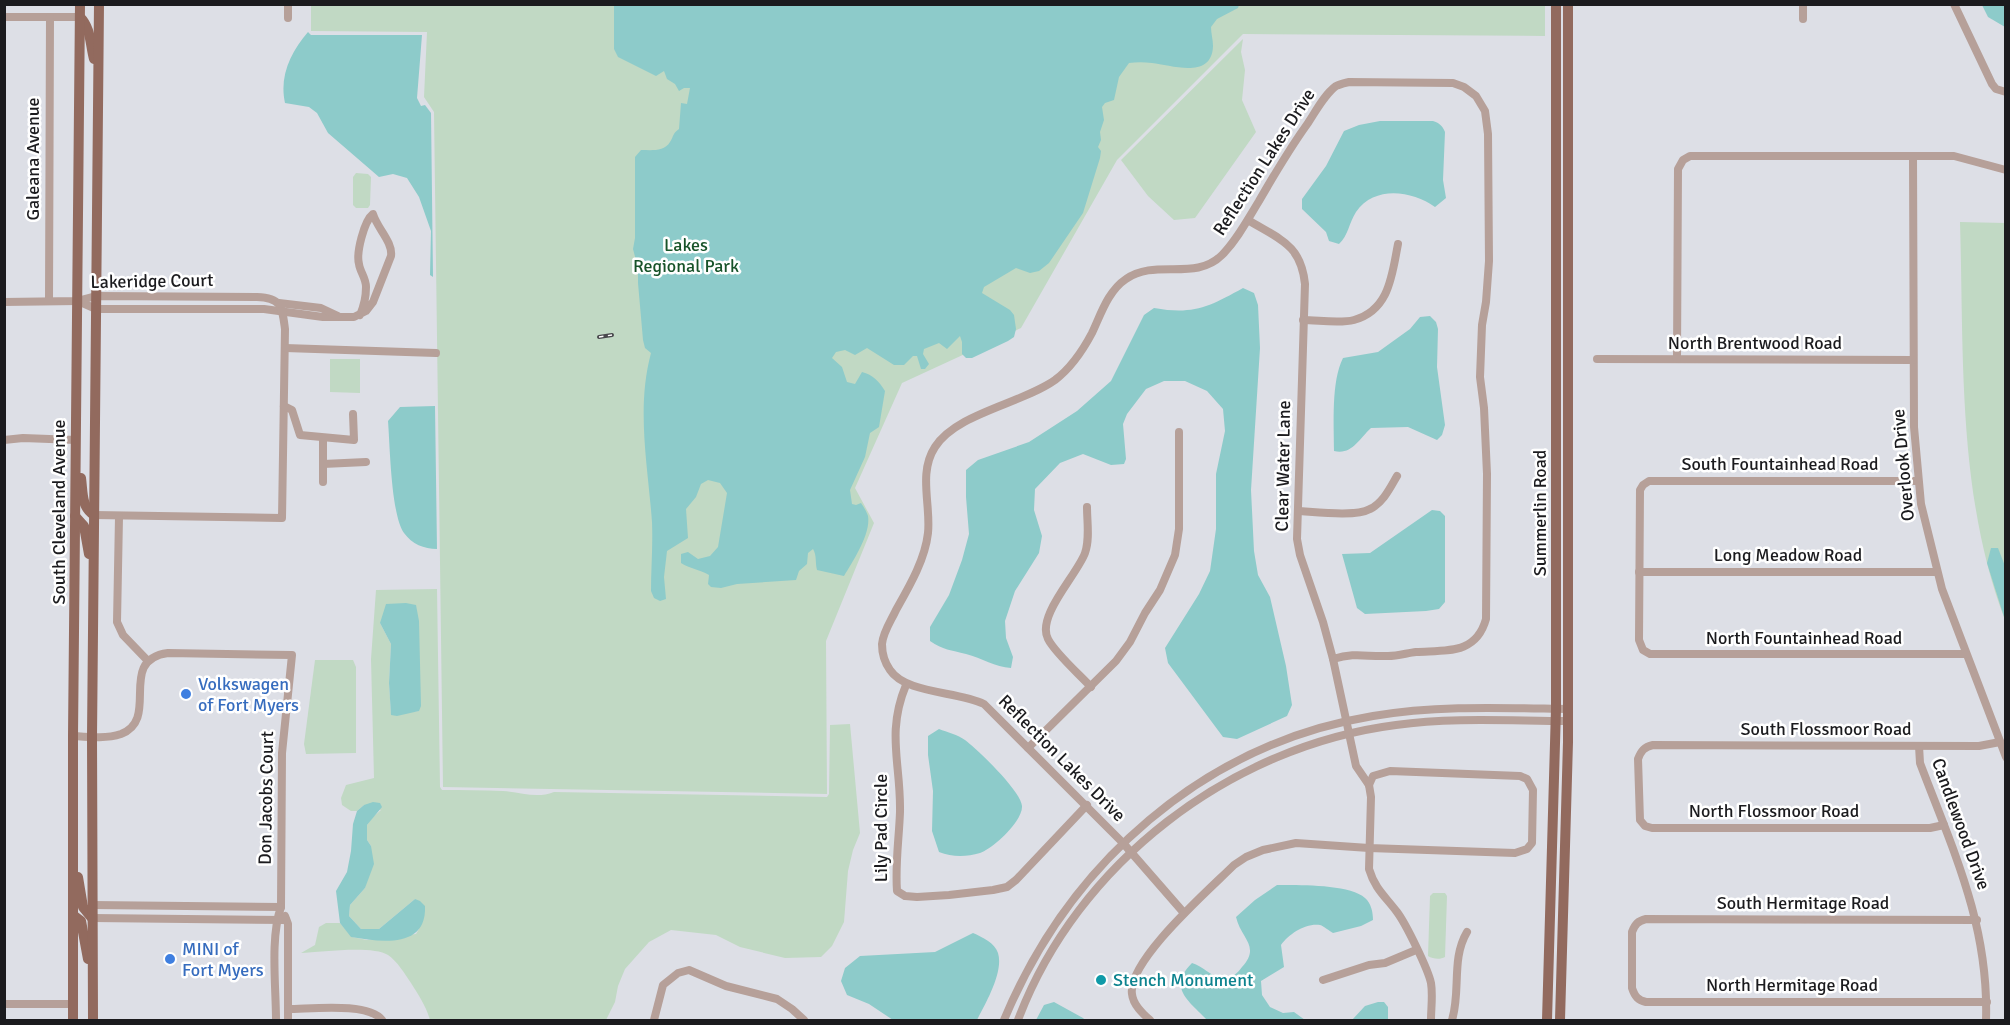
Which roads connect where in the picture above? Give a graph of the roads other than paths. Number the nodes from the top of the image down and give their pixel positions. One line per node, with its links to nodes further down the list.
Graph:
1 (80, 4): 10 (main road, South Cleveland Avenue)
2 (99, 4): 13 (main road, South Cleveland Avenue)
3 (288, 4): 11 (street)
4 (1556, 4): 56 (main road, Summerlin Road)
5 (1568, 4): 57 (main road, Summerlin Road)
6 (1803, 4): 12 (street)
7 (1954, 4): 14 (street)
8 (4, 17): 9 (street)
9 (50, 17): 10 (street); 21 (street, Galeana Avenue)
10 (80, 17): 13 (main road); 20 (main road, South Cleveland Avenue)
11 (288, 18)
12 (1803, 19)
13 (98, 76): 19 (main road, South Cleveland Avenue)
14 (2006, 92)
15 (1913, 157): 16 (street); 30 (street); 31 (street, Overlook Drive)
16 (2006, 170)
17 (1248, 220): 26 (street, Clear Water Lane); 52 (street, Reflection Lakes Drive); 54 (street, Reflection Lakes Drive)
18 (1398, 244): 26 (street)
19 (96, 296): 20 (street, Lakeridge Court); 23 (street, Lakeridge Court); 24 (main road, South Cleveland Avenue)
20 (77, 300): 21 (street); 24 (street, Lakeridge Court); 37 (main road, South Cleveland Avenue)
21 (49, 301): 22 (street)
22 (4, 302)
23 (281, 307): 24 (street, Lakeridge Court); 25 (street); 27 (street)
24 (96, 309): 45 (main road, South Cleveland Avenue)
25 (360, 315): 25 (street)
26 (1303, 320): 44 (street, Clear Water Lane)
27 (285, 348): 28 (street); 32 (street)
28 (436, 353)
29 (1597, 359): 30 (street, North Brentwood Road)
30 (1677, 359): 31 (street, North Brentwood Road)
31 (1913, 360): 41 (street, Overlook Drive)
32 (284, 406): 35 (street); 47 (street)
33 (353, 414): 35 (street)
34 (1179, 432): 55 (street)
35 (323, 438): 39 (street)
36 (4, 440): 37 (street)
37 (76, 446): 45 (main road); 46 (main road, South Cleveland Avenue)
38 (366, 462): 39 (street)
39 (323, 464): 42 (street)
40 (1397, 476): 44 (street)
41 (1918, 481): 48 (street, South Fountainhead Road); 49 (street, Overlook Drive)
42 (323, 482)
43 (1087, 507): 55 (street)
44 (1298, 511): 52 (street, Clear Water Lane)
45 (94, 515): 47 (street); 50 (main road, South Cleveland Avenue)
46 (75, 516): 50 (main road); 62 (main road, South Cleveland Avenue)
47 (119, 517): 53 (street)
48 (1639, 572): 49 (street, Long Meadow Road); 51 (street, North Fountainhead Road)
49 (1937, 572): 51 (street, Overlook Drive)
50 (94, 578): 63 (main road, South Cleveland Avenue)
51 (1966, 654): 64 (street, Overlook Drive)
52 (1333, 659): 58 (street, Clear Water Lane)
53 (148, 661): 63 (street); 77 (street, Don Jacobs Court)
54 (906, 685): 66 (street, Reflection Lakes Drive); 70 (street, Lily Pad Circle)
55 (1091, 687): 66 (street)
56 (1556, 709): 57 (street); 58 (street); 59 (main road, Summerlin Road)
57 (1569, 709): 60 (main road, Summerlin Road)
58 (1347, 721): 61 (street, Clear Water Lane); 72 (street)
59 (1556, 721): 60 (street); 61 (street); 105 (main road, Summerlin Road)
60 (1569, 721): 106 (main road, Summerlin Road)
61 (1349, 733): 68 (street, Clear Water Lane); 74 (street)
62 (73, 736): 63 (street); 75 (main road, South Cleveland Avenue)
63 (92, 737): 76 (main road, South Cleveland Avenue)
64 (2000, 742): 65 (street, South Flossmoor Road); 67 (street, Overlook Drive)
65 (1919, 746): 69 (street, South Flossmoor Road); 71 (street, Candlewood Drive)
66 (1028, 748): 70 (street, Reflection Lakes Drive)
67 (2006, 756)
68 (1369, 785): 73 (street); 73 (street)
69 (1639, 787): 71 (street, North Flossmoor Road)
70 (1087, 805): 72 (street, Reflection Lakes Drive)
71 (1944, 825): 83 (street, Candlewood Drive)
72 (1123, 843): 74 (street, Reflection Lakes Drive); 100 (street)
73 (1369, 848): 78 (street); 85 (street)
74 (1132, 852): 78 (street, Reflection Lakes Drive); 101 (street)
75 (73, 859): 79 (main road, South Cleveland Avenue); 80 (main road)
76 (92, 905): 77 (street); 80 (main road, South Cleveland Avenue)
77 (281, 907): 81 (street); 82 (street)
78 (1184, 913): 102 (street)
79 (74, 915): 87 (main road); 91 (main road, South Cleveland Avenue)
80 (92, 918): 81 (street); 87 (main road, South Cleveland Avenue)
81 (276, 920): 82 (street); 95 (street)
82 (286, 920): 92 (street)
83 (1977, 920): 86 (street, South Hermitage Road); 89 (street, Candlewood Drive)
84 (1467, 932): 104 (street)
85 (1416, 950): 88 (street); 103 (street)
86 (1631, 961): 89 (street, North Hermitage Road)
87 (93, 980): 94 (main road, South Cleveland Avenue)
88 (1323, 980)
89 (1987, 1002): 107 (street, Candlewood Drive)
90 (4, 1004): 91 (street)
91 (73, 1004): 93 (main road, South Cleveland Avenue)
92 (288, 1009): 96 (street); 97 (street)
93 (74, 1020)
94 (93, 1020)
95 (276, 1020)
96 (288, 1020)
97 (381, 1020)
98 (654, 1020): 99 (street)
99 (804, 1020)
100 (1004, 1020)
101 (1018, 1020)
102 (1150, 1020)
103 (1431, 1020)
104 (1452, 1020)
105 (1547, 1020)
106 (1560, 1020)
107 (1986, 1020)

